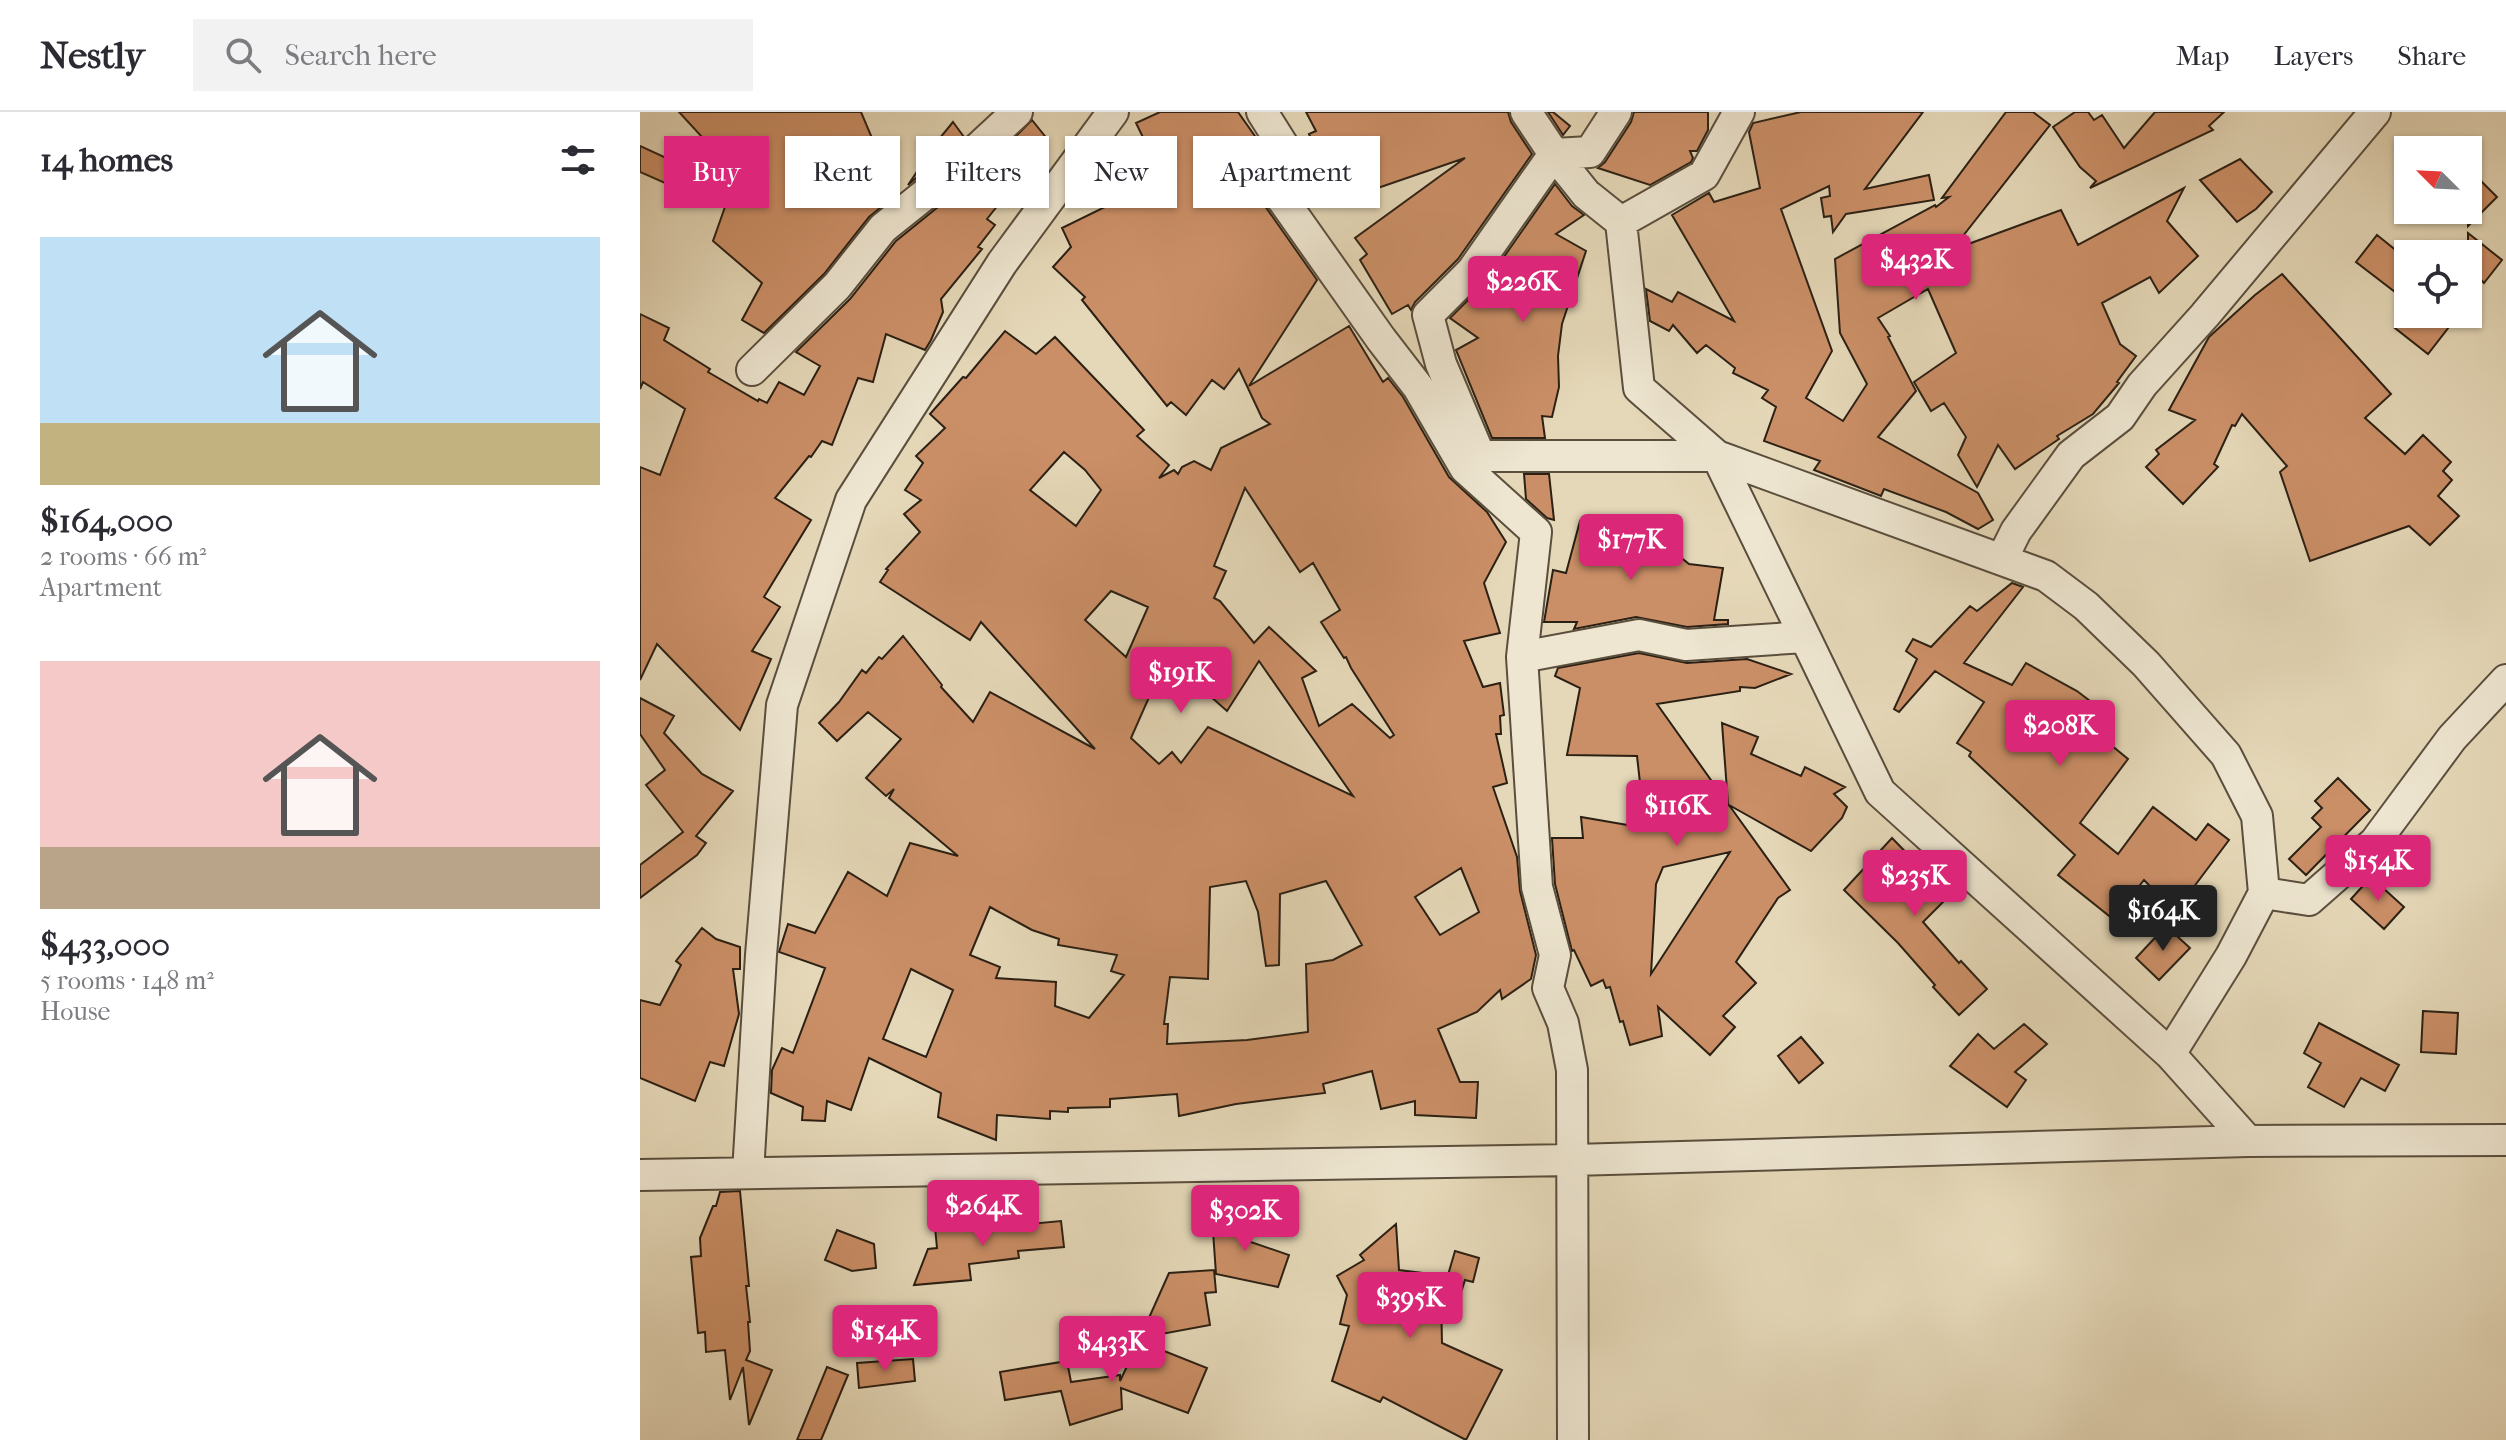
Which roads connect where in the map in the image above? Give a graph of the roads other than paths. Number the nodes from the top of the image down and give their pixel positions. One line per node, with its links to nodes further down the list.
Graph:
1 (1017, 112): 10 (street)
2 (1113, 112): 22 (street)
3 (1262, 112): 12 (street)
4 (1526, 112): 8 (street)
5 (1616, 112): 8 (street)
6 (1739, 112): 9 (street)
7 (2375, 112): 13 (street)
8 (1554, 154): 9 (street); 12 (street)
9 (1621, 222): 11 (street)
10 (752, 370)
11 (1717, 456): 12 (street); 13 (street); 14 (street)
12 (1472, 462): 15 (street)
13 (2002, 559): 17 (street)
14 (1805, 637): 15 (street); 18 (street)
15 (1522, 657): 21 (street)
16 (2506, 680): 17 (street)
17 (2264, 893): 18 (street)
18 (2170, 1054): 20 (street)
19 (2506, 1140): 20 (street)
20 (2248, 1141): 21 (street)
21 (1573, 1160): 22 (street); 24 (street)
22 (748, 1173): 23 (street)
23 (640, 1175)
24 (1573, 1440)

